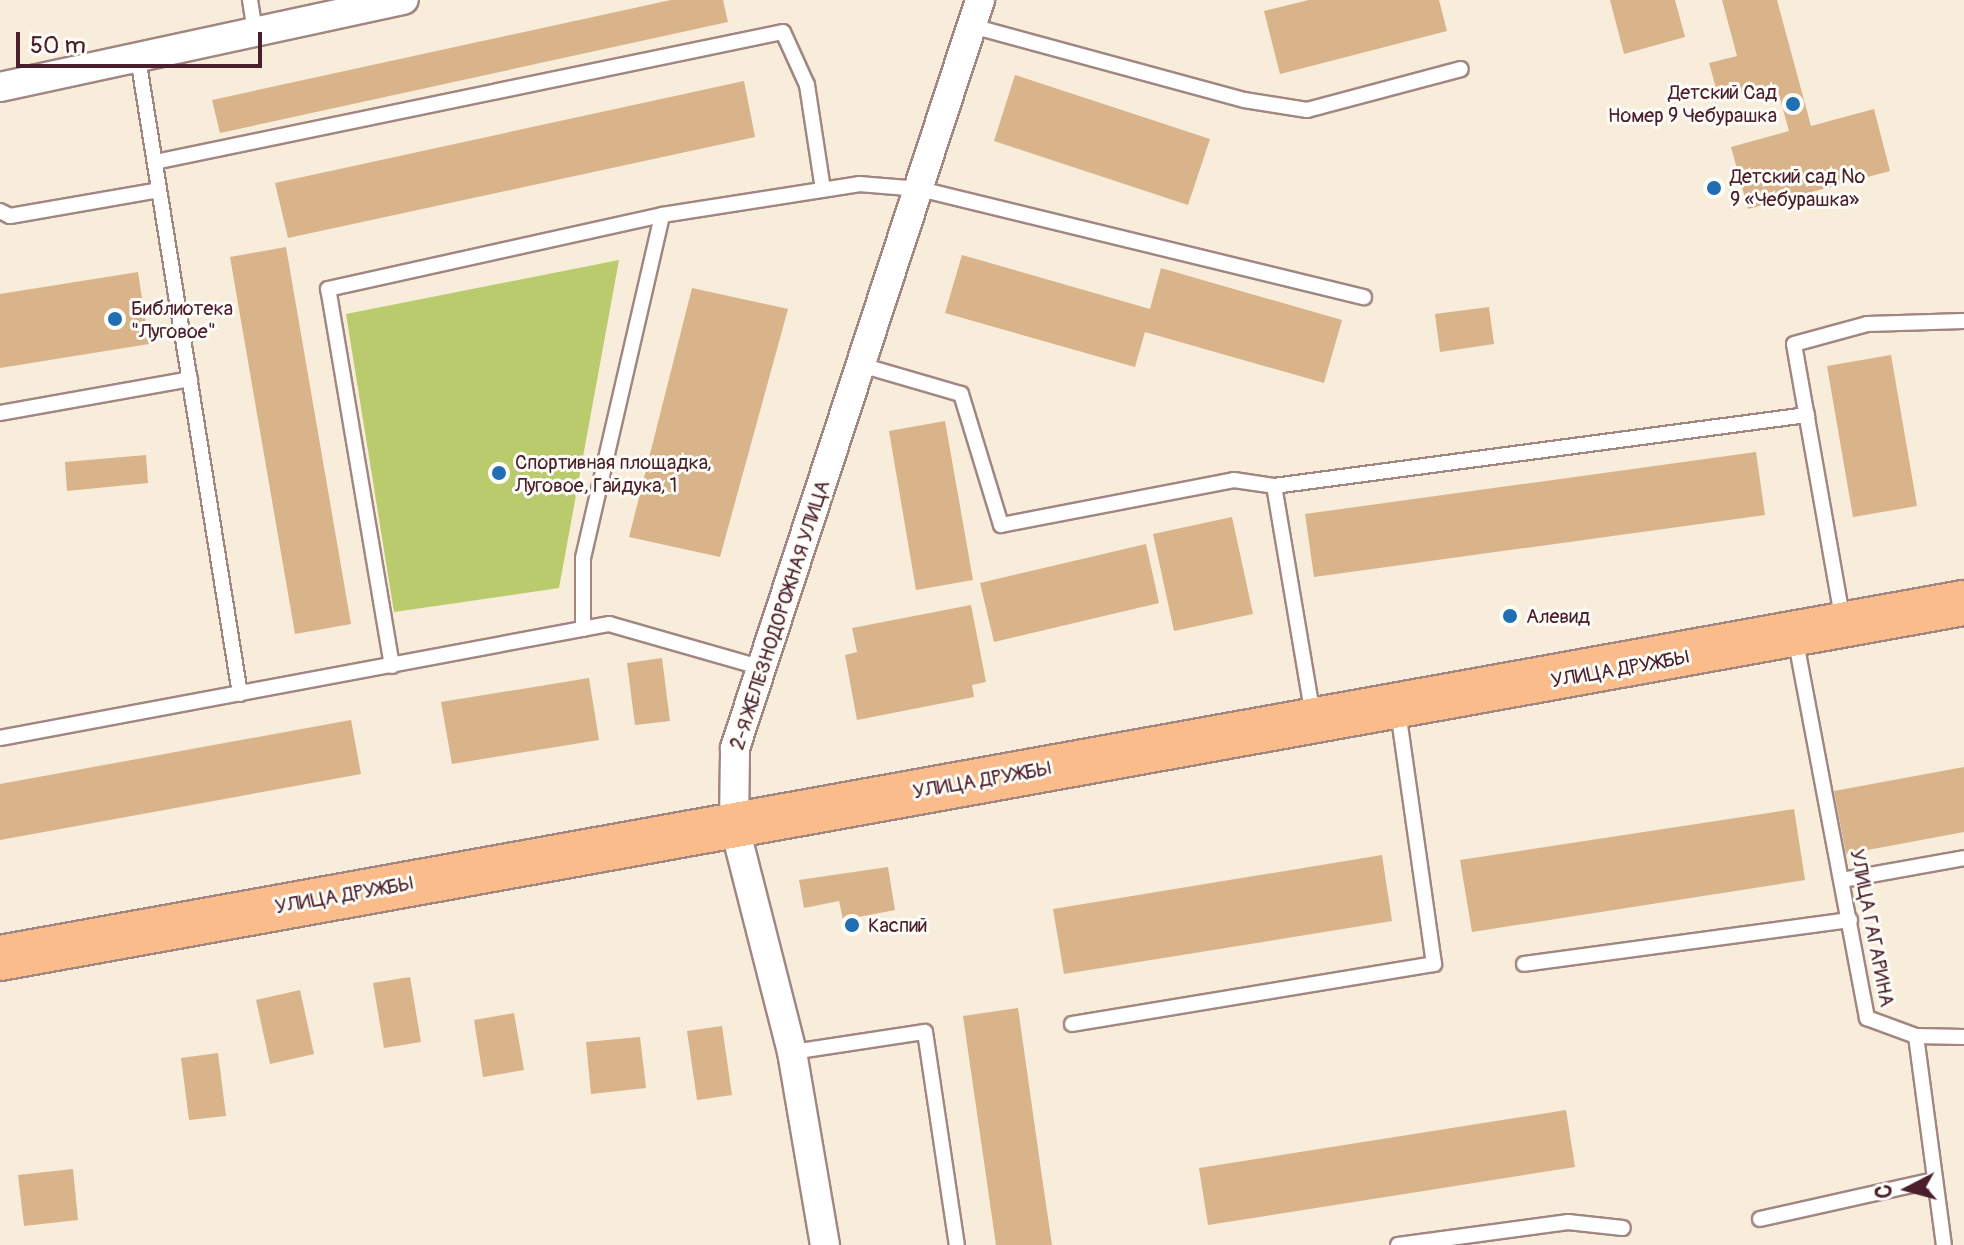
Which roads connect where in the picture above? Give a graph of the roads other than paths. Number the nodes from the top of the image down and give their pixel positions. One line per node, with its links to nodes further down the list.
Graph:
1 (250, 0): 4 (lane)
2 (404, 0): 4 (street)
3 (976, 13): 6 (lane); 10 (street, 2-Я ЖЕЛЕЗНОДОРОЖНАЯ УЛИЦА)
4 (255, 31): 5 (street)
5 (138, 58): 7 (street); 8 (lane)
6 (1461, 69)
7 (0, 87)
8 (155, 162): 9 (lane); 11 (lane)
9 (823, 189): 10 (lane); 13 (lane)
10 (920, 189): 14 (lane); 16 (street, 2-Я ЖЕЛЕЗНОДОРОЖНАЯ УЛИЦА)
11 (159, 190): 12 (lane); 17 (lane)
12 (0, 211)
13 (662, 215): 23 (lane); 25 (lane)
14 (1364, 297)
15 (1964, 321): 19 (lane)
16 (861, 365): 20 (lane); 26 (street, 2-Я ЖЕЛЕЗНОДОРОЖНАЯ УЛИЦА)
17 (190, 379): 18 (lane); 27 (lane)
18 (0, 413)
19 (1807, 415): 20 (lane); 22 (lane)
20 (1274, 486): 29 (lane)
21 (1964, 603): 22 (main road, УЛИЦА ДРУЖБЫ)
22 (1844, 626): 24 (main road, УЛИЦА ДРУЖБЫ)
23 (583, 629): 25 (lane); 26 (lane)
24 (1795, 636): 28 (main road, УЛИЦА ДРУЖБЫ); 33 (lane, УЛИЦА ГАГАРИНА)
25 (392, 666): 27 (lane)
26 (762, 668): 31 (street, 2-Я ЖЕЛЕЗНОДОРОЖНАЯ УЛИЦА)
27 (240, 694): 30 (lane)
28 (1398, 708): 29 (main road, УЛИЦА ДРУЖБЫ); 37 (lane)
29 (1314, 722): 31 (main road, УЛИЦА ДРУЖБЫ)
30 (0, 738)
31 (734, 824): 35 (main road, УЛИЦА ДРУЖБЫ); 40 (street, 2-Я ЖЕЛЕЗНОДОРОЖНАЯ УЛИЦА)
32 (1964, 858): 33 (lane)
33 (1842, 880): 34 (lane, УЛИЦА ГАГАРИНА)
34 (1850, 920): 36 (lane); 38 (lane, УЛИЦА ГАГАРИНА)
35 (0, 958)
36 (1524, 964)
37 (1072, 1024)
38 (1916, 1036): 39 (lane); 41 (lane)
39 (1964, 1037)
40 (792, 1052): 44 (street, 2-Я ЖЕЛЕЗНОДОРОЖНАЯ УЛИЦА); 45 (lane)
41 (1935, 1180): 42 (lane); 47 (lane)
42 (1760, 1219)
43 (1623, 1228): 46 (lane)
44 (825, 1245)
45 (957, 1245)
46 (1398, 1245)
47 (1944, 1245)

